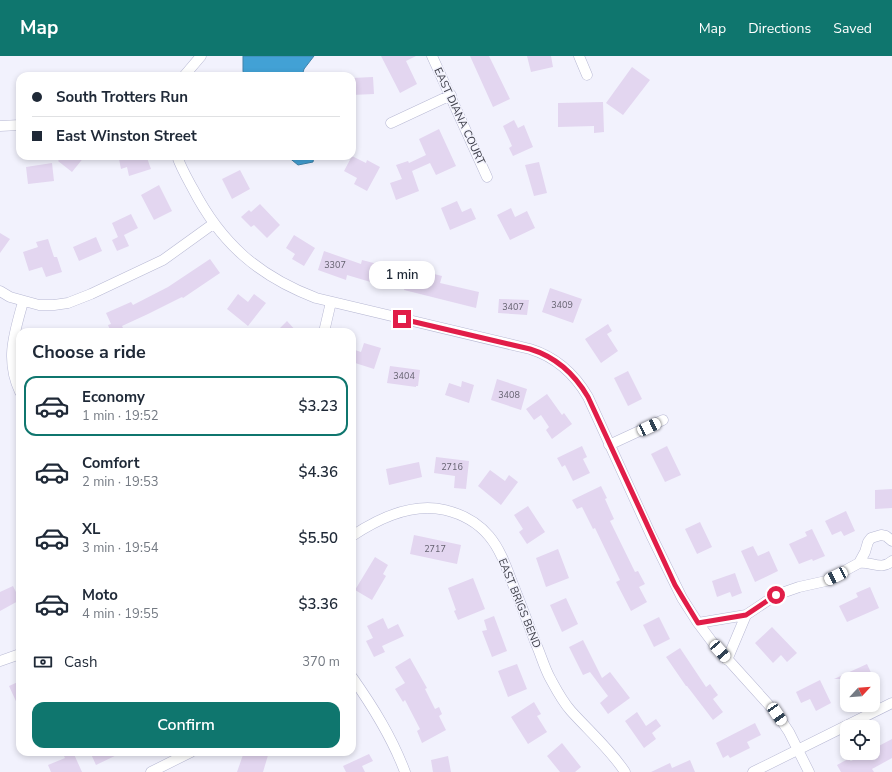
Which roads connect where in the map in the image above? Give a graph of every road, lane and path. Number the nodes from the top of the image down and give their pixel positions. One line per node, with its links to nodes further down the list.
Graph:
1 (201, 56): 4 (street)
2 (432, 56): 6 (street, EAST DIANA COURT)
3 (579, 56): 5 (street)
4 (187, 72)
5 (587, 75)
6 (451, 95): 7 (street); 11 (street, EAST DIANA COURT)
7 (391, 123)
8 (16, 125): 9 (street)
9 (0, 126)
10 (179, 160): 12 (street)
11 (487, 177)
12 (213, 224): 14 (street); 15 (street)
13 (0, 291): 14 (street)
14 (23, 302): 17 (street)
15 (331, 302): 16 (street); 19 (street)
16 (325, 328)
17 (16, 379)
18 (663, 420): 19 (street)
19 (609, 445): 25 (street)
20 (356, 534): 35 (street, EAST BRIGS BEND)
21 (892, 541): 23 (street)
22 (892, 561): 23 (street)
23 (859, 563): 24 (street)
24 (746, 615): 25 (street); 27 (street)
25 (698, 623): 27 (street)
26 (16, 655): 28 (street)
27 (727, 660): 31 (street)
28 (0, 661)
29 (356, 683): 34 (street)
30 (892, 703): 31 (street)
31 (798, 750): 36 (street); 37 (street)
32 (183, 756): 33 (street)
33 (151, 772)
34 (405, 772)
35 (625, 772)
36 (753, 772)
37 (809, 772)

